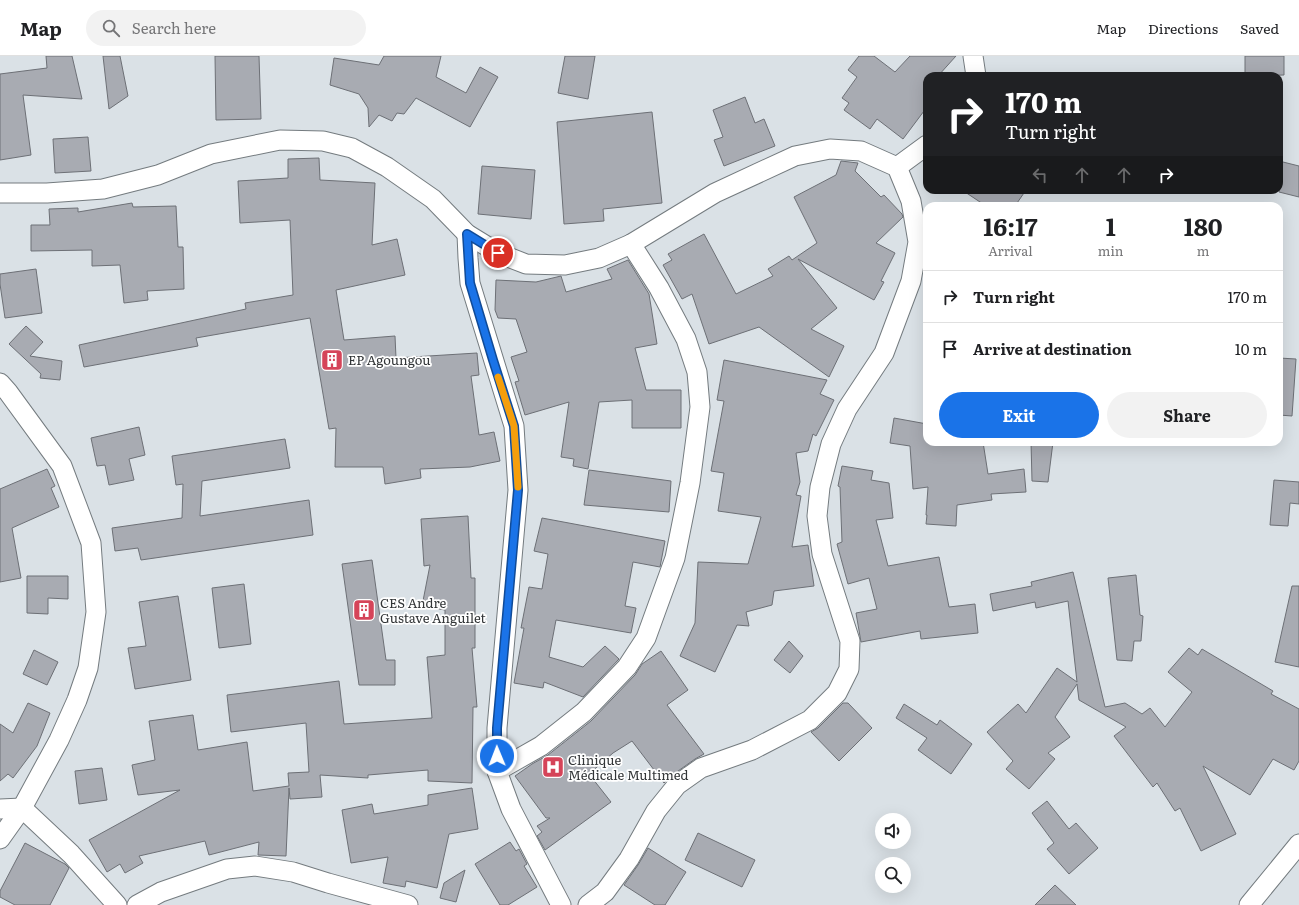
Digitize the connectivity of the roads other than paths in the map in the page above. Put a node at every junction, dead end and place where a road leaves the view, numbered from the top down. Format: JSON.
{"nodes":[{"id":1,"x":973,"y":56,"type":"edge"},
{"id":2,"x":975,"y":72,"type":"edge"},
{"id":3,"x":923,"y":148,"type":"edge"},
{"id":4,"x":898,"y":167,"type":"junction"},
{"id":5,"x":0,"y":193,"type":"edge"},
{"id":6,"x":467,"y":234,"type":"junction"},
{"id":7,"x":631,"y":244,"type":"junction"},
{"id":8,"x":0,"y":383,"type":"edge"},
{"id":9,"x":498,"y":770,"type":"junction"},
{"id":10,"x":22,"y":808,"type":"junction"},
{"id":11,"x":0,"y":809,"type":"edge"},
{"id":12,"x":0,"y":839,"type":"edge"},
{"id":13,"x":1299,"y":844,"type":"edge"},
{"id":14,"x":117,"y":905,"type":"edge"},
{"id":15,"x":137,"y":905,"type":"edge"},
{"id":16,"x":408,"y":905,"type":"edge"},
{"id":17,"x":562,"y":905,"type":"edge"},
{"id":18,"x":588,"y":905,"type":"edge"},
{"id":19,"x":1249,"y":905,"type":"edge"}],
"edges":[{"from":1,"to":2,"type":"street"},
{"from":3,"to":4,"type":"street"},
{"from":4,"to":7,"type":"street"},
{"from":4,"to":18,"type":"street"},
{"from":5,"to":6,"type":"street"},
{"from":6,"to":7,"type":"street"},
{"from":6,"to":9,"type":"street"},
{"from":7,"to":9,"type":"street"},
{"from":8,"to":10,"type":"street"},
{"from":9,"to":17,"type":"street"},
{"from":10,"to":11,"type":"street"},
{"from":10,"to":12,"type":"street"},
{"from":10,"to":14,"type":"street"},
{"from":13,"to":19,"type":"street"},
{"from":15,"to":16,"type":"street"}]}
